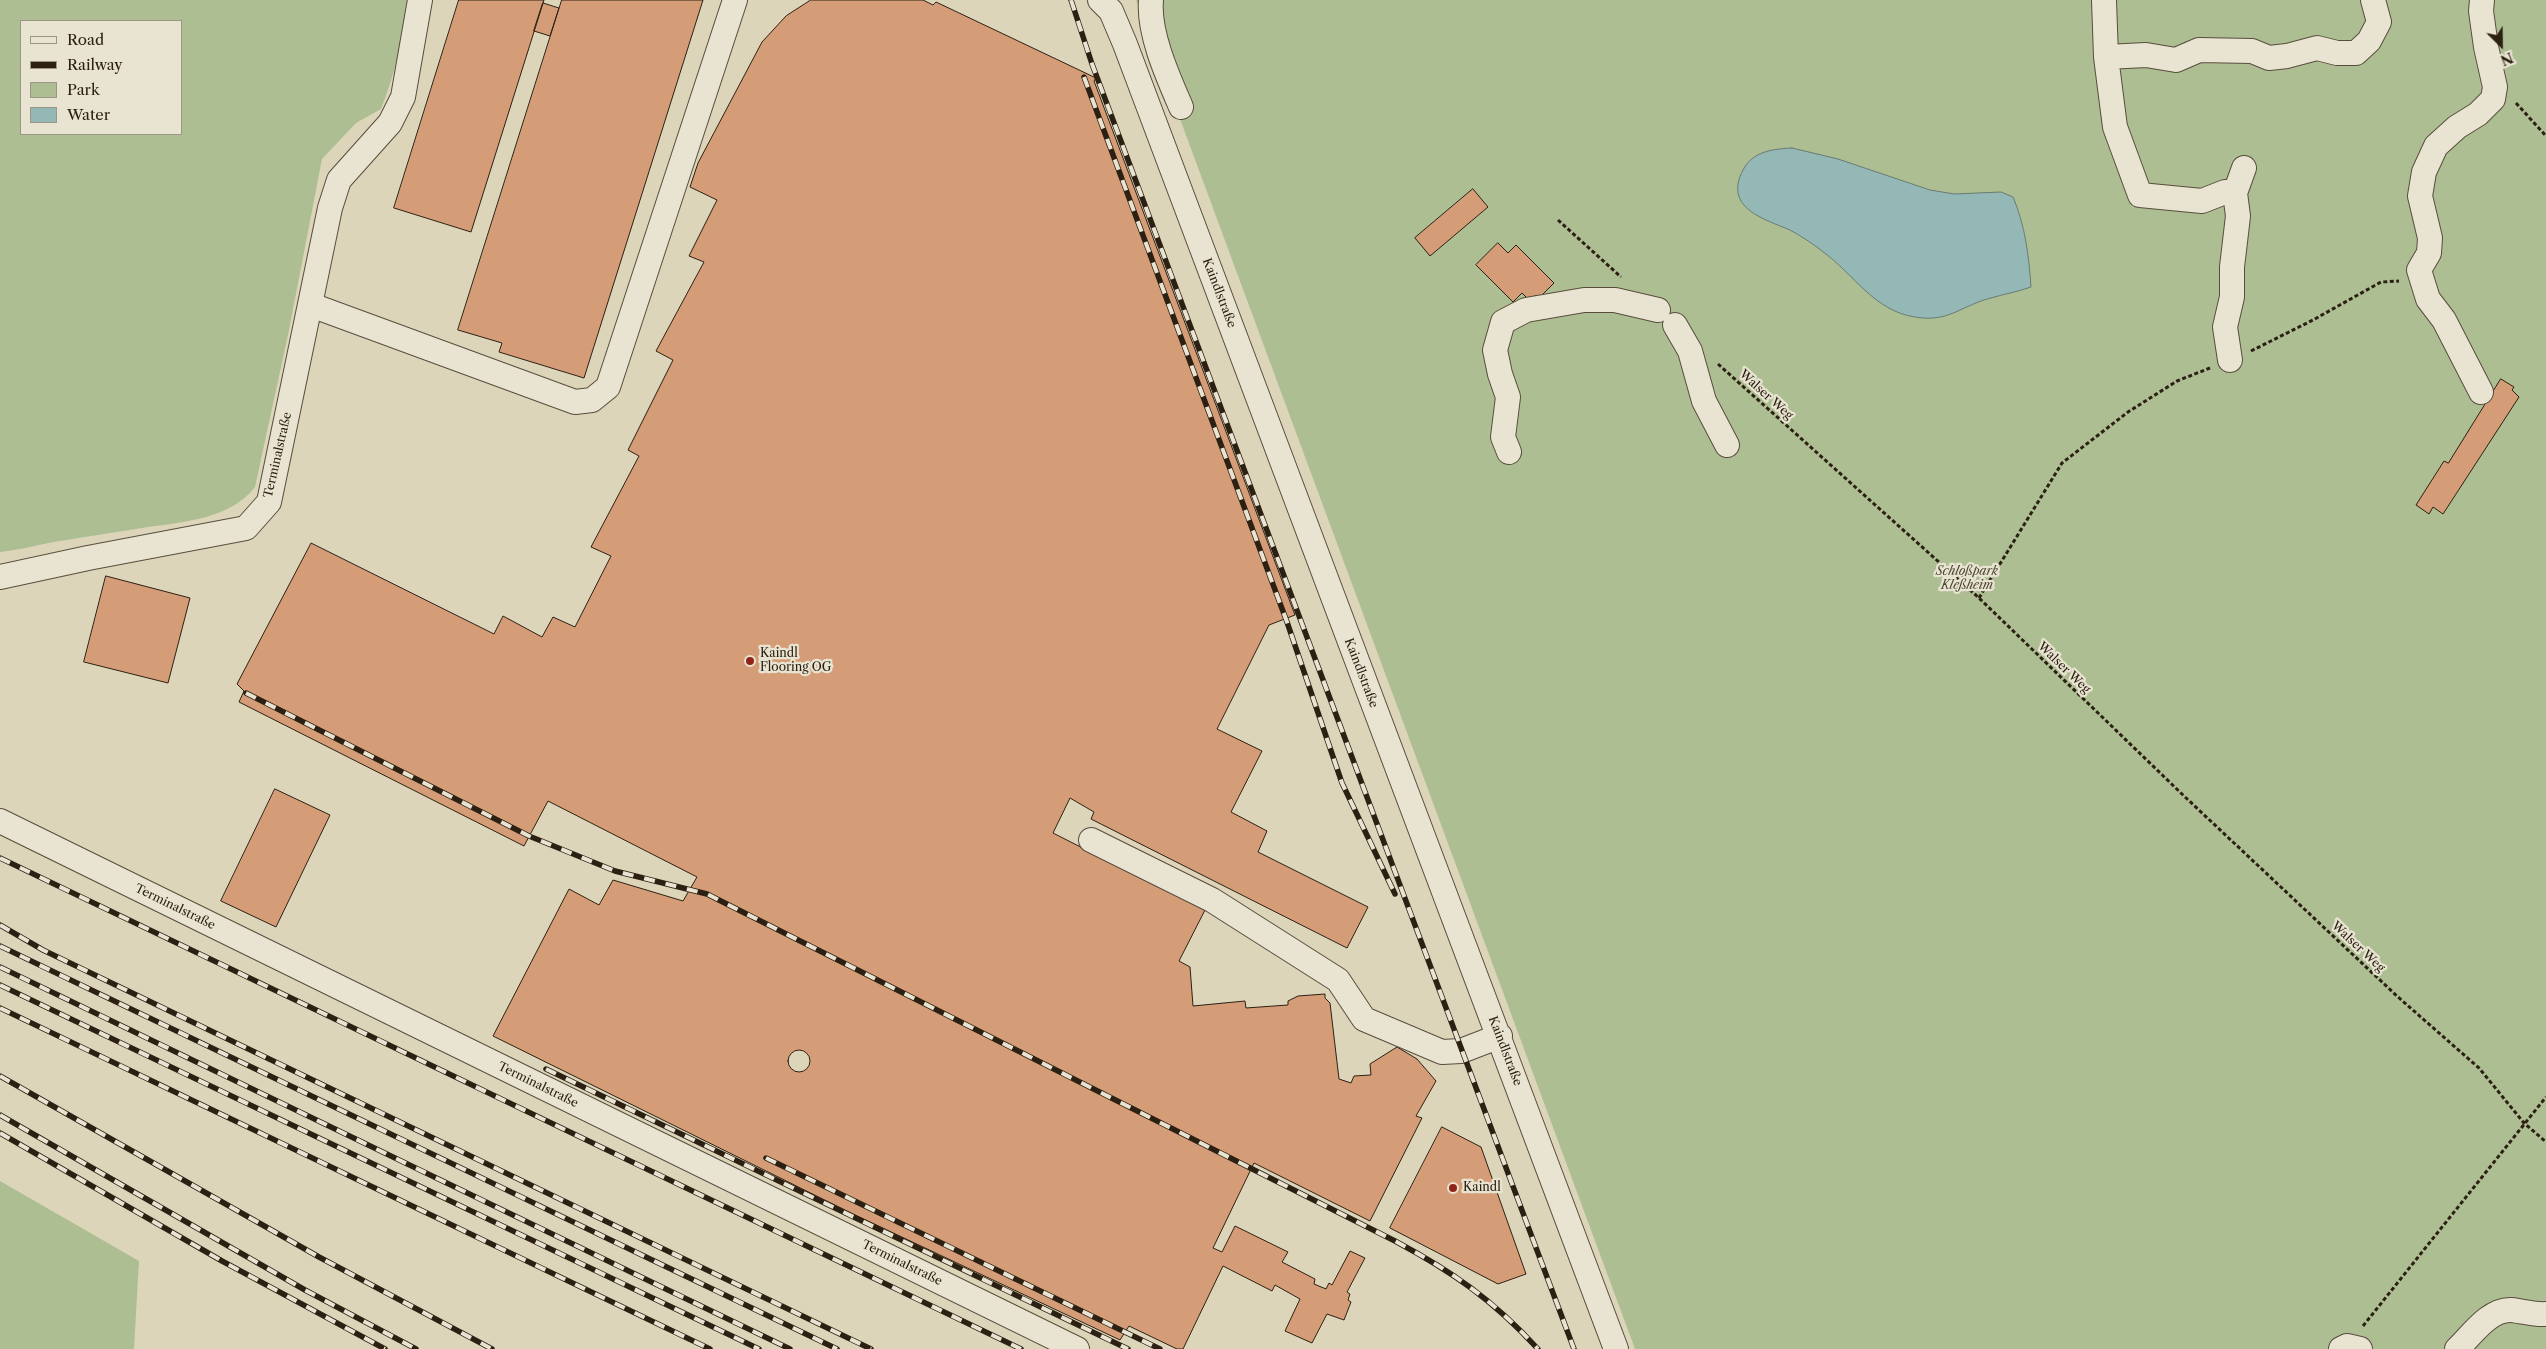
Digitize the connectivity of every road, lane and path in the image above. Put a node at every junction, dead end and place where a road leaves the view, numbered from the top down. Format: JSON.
{"nodes":[{"id":1,"x":420,"y":0,"type":"edge"},
{"id":2,"x":736,"y":0,"type":"edge"},
{"id":3,"x":1100,"y":0,"type":"edge"},
{"id":4,"x":1151,"y":0,"type":"edge"},
{"id":5,"x":2104,"y":0,"type":"edge"},
{"id":6,"x":2373,"y":0,"type":"edge"},
{"id":7,"x":2482,"y":0,"type":"edge"},
{"id":8,"x":2106,"y":57,"type":"junction"},
{"id":9,"x":2515,"y":102,"type":"dead end"},
{"id":10,"x":1181,"y":107,"type":"dead end"},
{"id":11,"x":2546,"y":136,"type":"edge"},
{"id":12,"x":2244,"y":168,"type":"dead end"},
{"id":13,"x":2235,"y":193,"type":"junction"},
{"id":14,"x":1558,"y":220,"type":"dead end"},
{"id":15,"x":1622,"y":278,"type":"dead end"},
{"id":16,"x":2425,"y":292,"type":"junction"},
{"id":17,"x":311,"y":305,"type":"junction"},
{"id":18,"x":1712,"y":358,"type":"dead end"},
{"id":19,"x":2230,"y":360,"type":"junction"},
{"id":20,"x":2481,"y":392,"type":"dead end"},
{"id":21,"x":1727,"y":445,"type":"dead end"},
{"id":22,"x":1509,"y":452,"type":"dead end"},
{"id":23,"x":0,"y":577,"type":"edge"},
{"id":24,"x":1979,"y":598,"type":"junction"},
{"id":25,"x":0,"y":821,"type":"edge"},
{"id":26,"x":1091,"y":840,"type":"dead end"},
{"id":27,"x":1500,"y":1036,"type":"junction"},
{"id":28,"x":2546,"y":1097,"type":"edge"},
{"id":29,"x":2524,"y":1123,"type":"junction"},
{"id":30,"x":2546,"y":1142,"type":"edge"},
{"id":31,"x":2546,"y":1314,"type":"edge"},
{"id":32,"x":2349,"y":1348,"type":"edge"},
{"id":33,"x":1077,"y":1349,"type":"edge"},
{"id":34,"x":1616,"y":1349,"type":"edge"},
{"id":35,"x":2457,"y":1349,"type":"edge"}],
"edges":[{"from":1,"to":17,"type":"street","name":"Terminalstraße"},
{"from":2,"to":17,"type":"street"},
{"from":3,"to":27,"type":"street","name":"Kaindlstraße"},
{"from":4,"to":10,"type":"street"},
{"from":5,"to":8,"type":"street"},
{"from":6,"to":8,"type":"street"},
{"from":7,"to":16,"type":"street"},
{"from":8,"to":13,"type":"street"},
{"from":9,"to":11,"type":"path"},
{"from":12,"to":13,"type":"street"},
{"from":13,"to":19,"type":"street"},
{"from":14,"to":15,"type":"path"},
{"from":16,"to":19,"type":"path"},
{"from":16,"to":20,"type":"street"},
{"from":17,"to":23,"type":"street","name":"Terminalstraße"},
{"from":18,"to":24,"type":"path","name":"Walser Weg"},
{"from":19,"to":24,"type":"path"},
{"from":21,"to":22,"type":"street"},
{"from":24,"to":29,"type":"path","name":"Walser Weg"},
{"from":25,"to":33,"type":"street","name":"Terminalstraße"},
{"from":26,"to":27,"type":"street"},
{"from":27,"to":34,"type":"street","name":"Kaindlstraße"},
{"from":28,"to":29,"type":"path"},
{"from":29,"to":30,"type":"path","name":"Walser Weg"},
{"from":29,"to":32,"type":"path"},
{"from":31,"to":35,"type":"street"}]}
